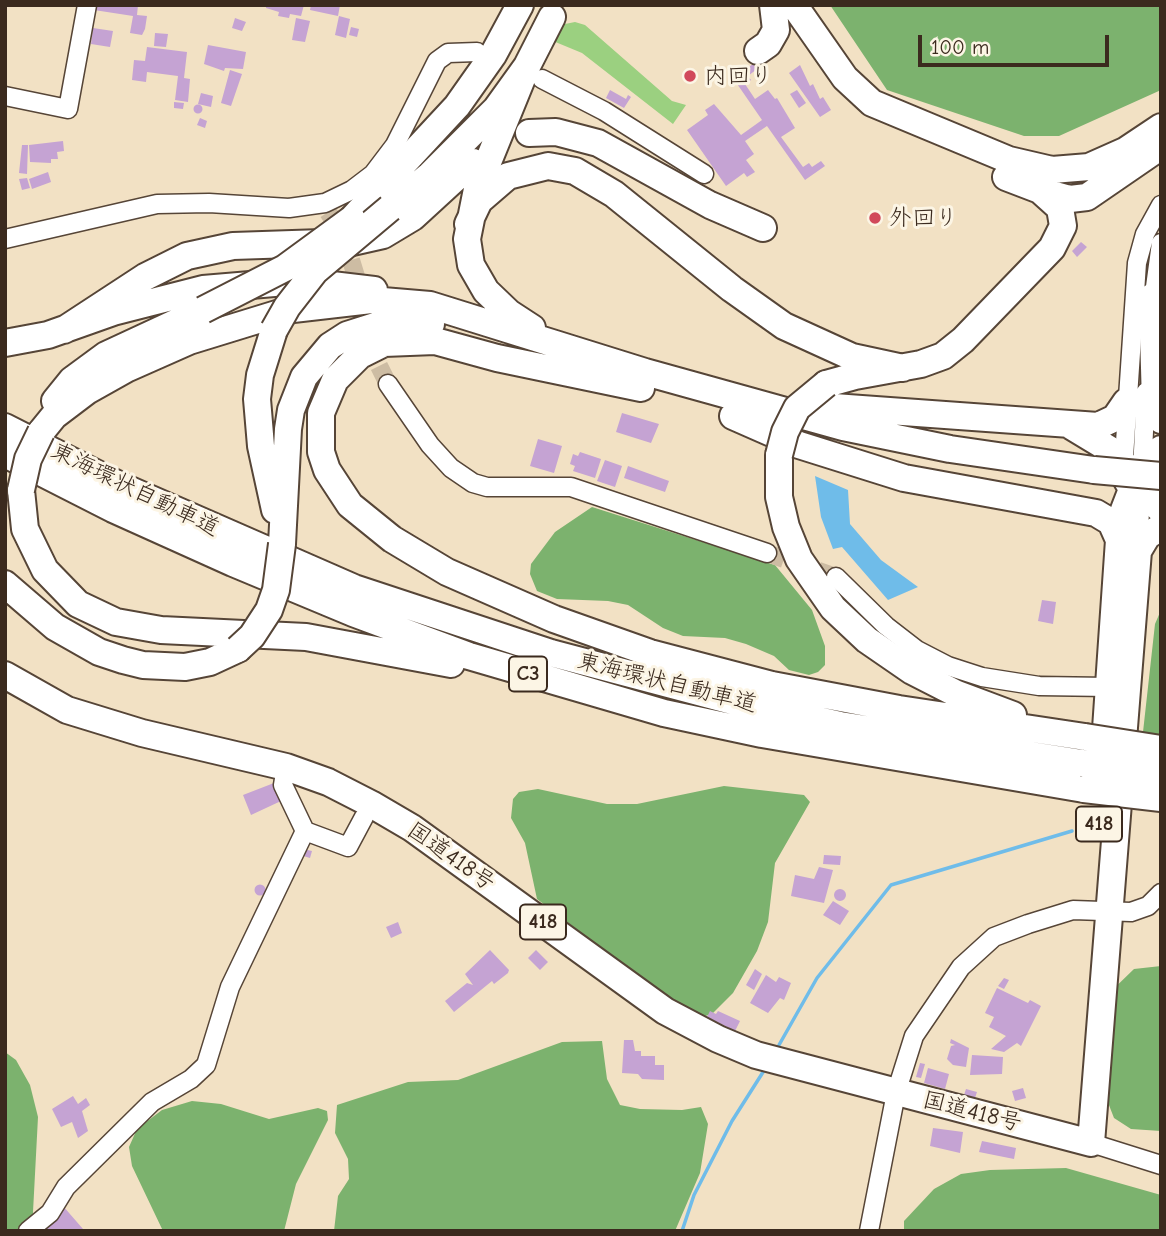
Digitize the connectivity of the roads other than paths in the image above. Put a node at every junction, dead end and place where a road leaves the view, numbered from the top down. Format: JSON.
{"nodes":[{"id":1,"x":87,"y":5,"type":"edge"},
{"id":2,"x":520,"y":5,"type":"edge"},
{"id":3,"x":773,"y":5,"type":"edge"},
{"id":4,"x":794,"y":5,"type":"edge"},
{"id":5,"x":552,"y":17,"type":"dead end"},
{"id":6,"x":758,"y":51,"type":"dead end"},
{"id":7,"x":477,"y":52,"type":"dead end"},
{"id":8,"x":534,"y":72,"type":"junction"},
{"id":9,"x":5,"y":96,"type":"edge"},
{"id":10,"x":1161,"y":127,"type":"edge"},
{"id":11,"x":529,"y":134,"type":"dead end"},
{"id":12,"x":1161,"y":146,"type":"edge"},
{"id":13,"x":473,"y":162,"type":"dead end"},
{"id":14,"x":704,"y":174,"type":"dead end"},
{"id":15,"x":1121,"y":176,"type":"junction"},
{"id":16,"x":1006,"y":177,"type":"dead end"},
{"id":17,"x":1040,"y":190,"type":"junction"},
{"id":18,"x":1161,"y":205,"type":"edge"},
{"id":19,"x":335,"y":211,"type":"junction"},
{"id":20,"x":468,"y":224,"type":"junction"},
{"id":21,"x":763,"y":228,"type":"dead end"},
{"id":22,"x":5,"y":239,"type":"edge"},
{"id":23,"x":1161,"y":243,"type":"edge"},
{"id":24,"x":1052,"y":248,"type":"junction"},
{"id":25,"x":1152,"y":297,"type":"junction"},
{"id":26,"x":430,"y":305,"type":"junction"},
{"id":27,"x":64,"y":330,"type":"junction"},
{"id":28,"x":5,"y":343,"type":"edge"},
{"id":29,"x":580,"y":352,"type":"junction"},
{"id":30,"x":903,"y":368,"type":"junction"},
{"id":31,"x":388,"y":384,"type":"tunnel mouth"},
{"id":32,"x":640,"y":388,"type":"junction"},
{"id":33,"x":1126,"y":402,"type":"junction"},
{"id":34,"x":736,"y":407,"type":"junction"},
{"id":35,"x":1161,"y":421,"type":"edge"},
{"id":36,"x":1070,"y":425,"type":"junction"},
{"id":37,"x":5,"y":427,"type":"edge"},
{"id":38,"x":41,"y":432,"type":"junction"},
{"id":39,"x":5,"y":454,"type":"edge"},
{"id":40,"x":1141,"y":482,"type":"edge"},
{"id":41,"x":1075,"y":509,"type":"junction"},
{"id":42,"x":282,"y":544,"type":"junction"},
{"id":43,"x":1128,"y":546,"type":"junction"},
{"id":44,"x":767,"y":553,"type":"tunnel mouth"},
{"id":45,"x":835,"y":577,"type":"tunnel mouth"},
{"id":46,"x":5,"y":584,"type":"edge"},
{"id":47,"x":5,"y":675,"type":"edge"},
{"id":48,"x":1109,"y":687,"type":"junction"},
{"id":49,"x":664,"y":713,"type":"junction"},
{"id":50,"x":1085,"y":737,"type":"junction"},
{"id":51,"x":1161,"y":748,"type":"edge"},
{"id":52,"x":286,"y":767,"type":"junction"},
{"id":53,"x":1161,"y":772,"type":"edge"},
{"id":54,"x":1083,"y":776,"type":"junction"},
{"id":55,"x":1161,"y":798,"type":"edge"},
{"id":56,"x":364,"y":817,"type":"dead end"},
{"id":57,"x":305,"y":831,"type":"junction"},
{"id":58,"x":1161,"y":893,"type":"edge"},
{"id":59,"x":1101,"y":912,"type":"junction"},
{"id":60,"x":896,"y":1093,"type":"junction"},
{"id":61,"x":1084,"y":1141,"type":"junction"},
{"id":62,"x":1161,"y":1165,"type":"edge"},
{"id":63,"x":28,"y":1231,"type":"edge"},
{"id":64,"x":869,"y":1231,"type":"edge"}],
"edges":[{"from":1,"to":9,"type":"street"},
{"from":2,"to":19,"type":"highway"},
{"from":3,"to":6,"type":"highway"},
{"from":4,"to":10,"type":"highway"},
{"from":5,"to":8,"type":"highway"},
{"from":7,"to":19,"type":"street"},
{"from":8,"to":14,"type":"street"},
{"from":8,"to":20,"type":"highway"},
{"from":8,"to":42,"type":"highway","bridge":true},
{"from":11,"to":21,"type":"highway"},
{"from":12,"to":15,"type":"highway"},
{"from":13,"to":27,"type":"highway"},
{"from":15,"to":17,"type":"highway"},
{"from":15,"to":24,"type":"highway"},
{"from":16,"to":17,"type":"highway"},
{"from":17,"to":24,"type":"highway"},
{"from":18,"to":33,"type":"street"},
{"from":19,"to":22,"type":"street"},
{"from":19,"to":38,"type":"highway","bridge":true},
{"from":20,"to":29,"type":"highway"},
{"from":20,"to":30,"type":"highway"},
{"from":23,"to":25,"type":"street"},
{"from":24,"to":30,"type":"highway"},
{"from":25,"to":35,"type":"highway"},
{"from":25,"to":40,"type":"street"},
{"from":26,"to":27,"type":"highway"},
{"from":26,"to":29,"type":"highway"},
{"from":26,"to":38,"type":"highway"},
{"from":27,"to":28,"type":"highway"},
{"from":29,"to":34,"type":"highway"},
{"from":30,"to":50,"type":"highway","bridge":true},
{"from":31,"to":44,"type":"street"},
{"from":32,"to":34,"type":"highway"},
{"from":32,"to":42,"type":"highway"},
{"from":32,"to":50,"type":"highway"},
{"from":33,"to":36,"type":"highway"},
{"from":33,"to":40,"type":"street"},
{"from":34,"to":36,"type":"highway"},
{"from":34,"to":40,"type":"highway","bridge":true},
{"from":34,"to":41,"type":"highway"},
{"from":36,"to":40,"type":"highway"},
{"from":37,"to":54,"type":"highway","name":"東海環状自動車道","number":"C3"},
{"from":38,"to":49,"type":"highway","bridge":true},
{"from":39,"to":49,"type":"highway","name":"東海環状自動車道","number":"C3"},
{"from":40,"to":41,"type":"highway"},
{"from":40,"to":43,"type":"highway","number":"418"},
{"from":40,"to":43,"type":"highway"},
{"from":41,"to":43,"type":"highway"},
{"from":42,"to":46,"type":"highway","bridge":true},
{"from":43,"to":48,"type":"highway","number":"418"},
{"from":43,"to":59,"type":"highway","number":"418"},
{"from":45,"to":48,"type":"street"},
{"from":47,"to":52,"type":"highway","name":"国道418号","number":"418"},
{"from":48,"to":59,"type":"highway","number":"418"},
{"from":49,"to":54,"type":"highway","name":"東海環状自動車道","number":"C3"},
{"from":50,"to":51,"type":"highway","bridge":true},
{"from":52,"to":57,"type":"street"},
{"from":52,"to":60,"type":"highway","name":"国道418号","number":"418"},
{"from":53,"to":54,"type":"highway","name":"東海環状自動車道","number":"C3","bridge":true},
{"from":54,"to":55,"type":"highway","name":"東海環状自動車道","number":"C3","bridge":true},
{"from":56,"to":57,"type":"street"},
{"from":57,"to":63,"type":"street"},
{"from":58,"to":59,"type":"street"},
{"from":59,"to":60,"type":"street"},
{"from":59,"to":61,"type":"highway","number":"418"},
{"from":60,"to":61,"type":"highway","name":"国道418号","number":"418"},
{"from":60,"to":64,"type":"street"},
{"from":61,"to":62,"type":"street"}]}
